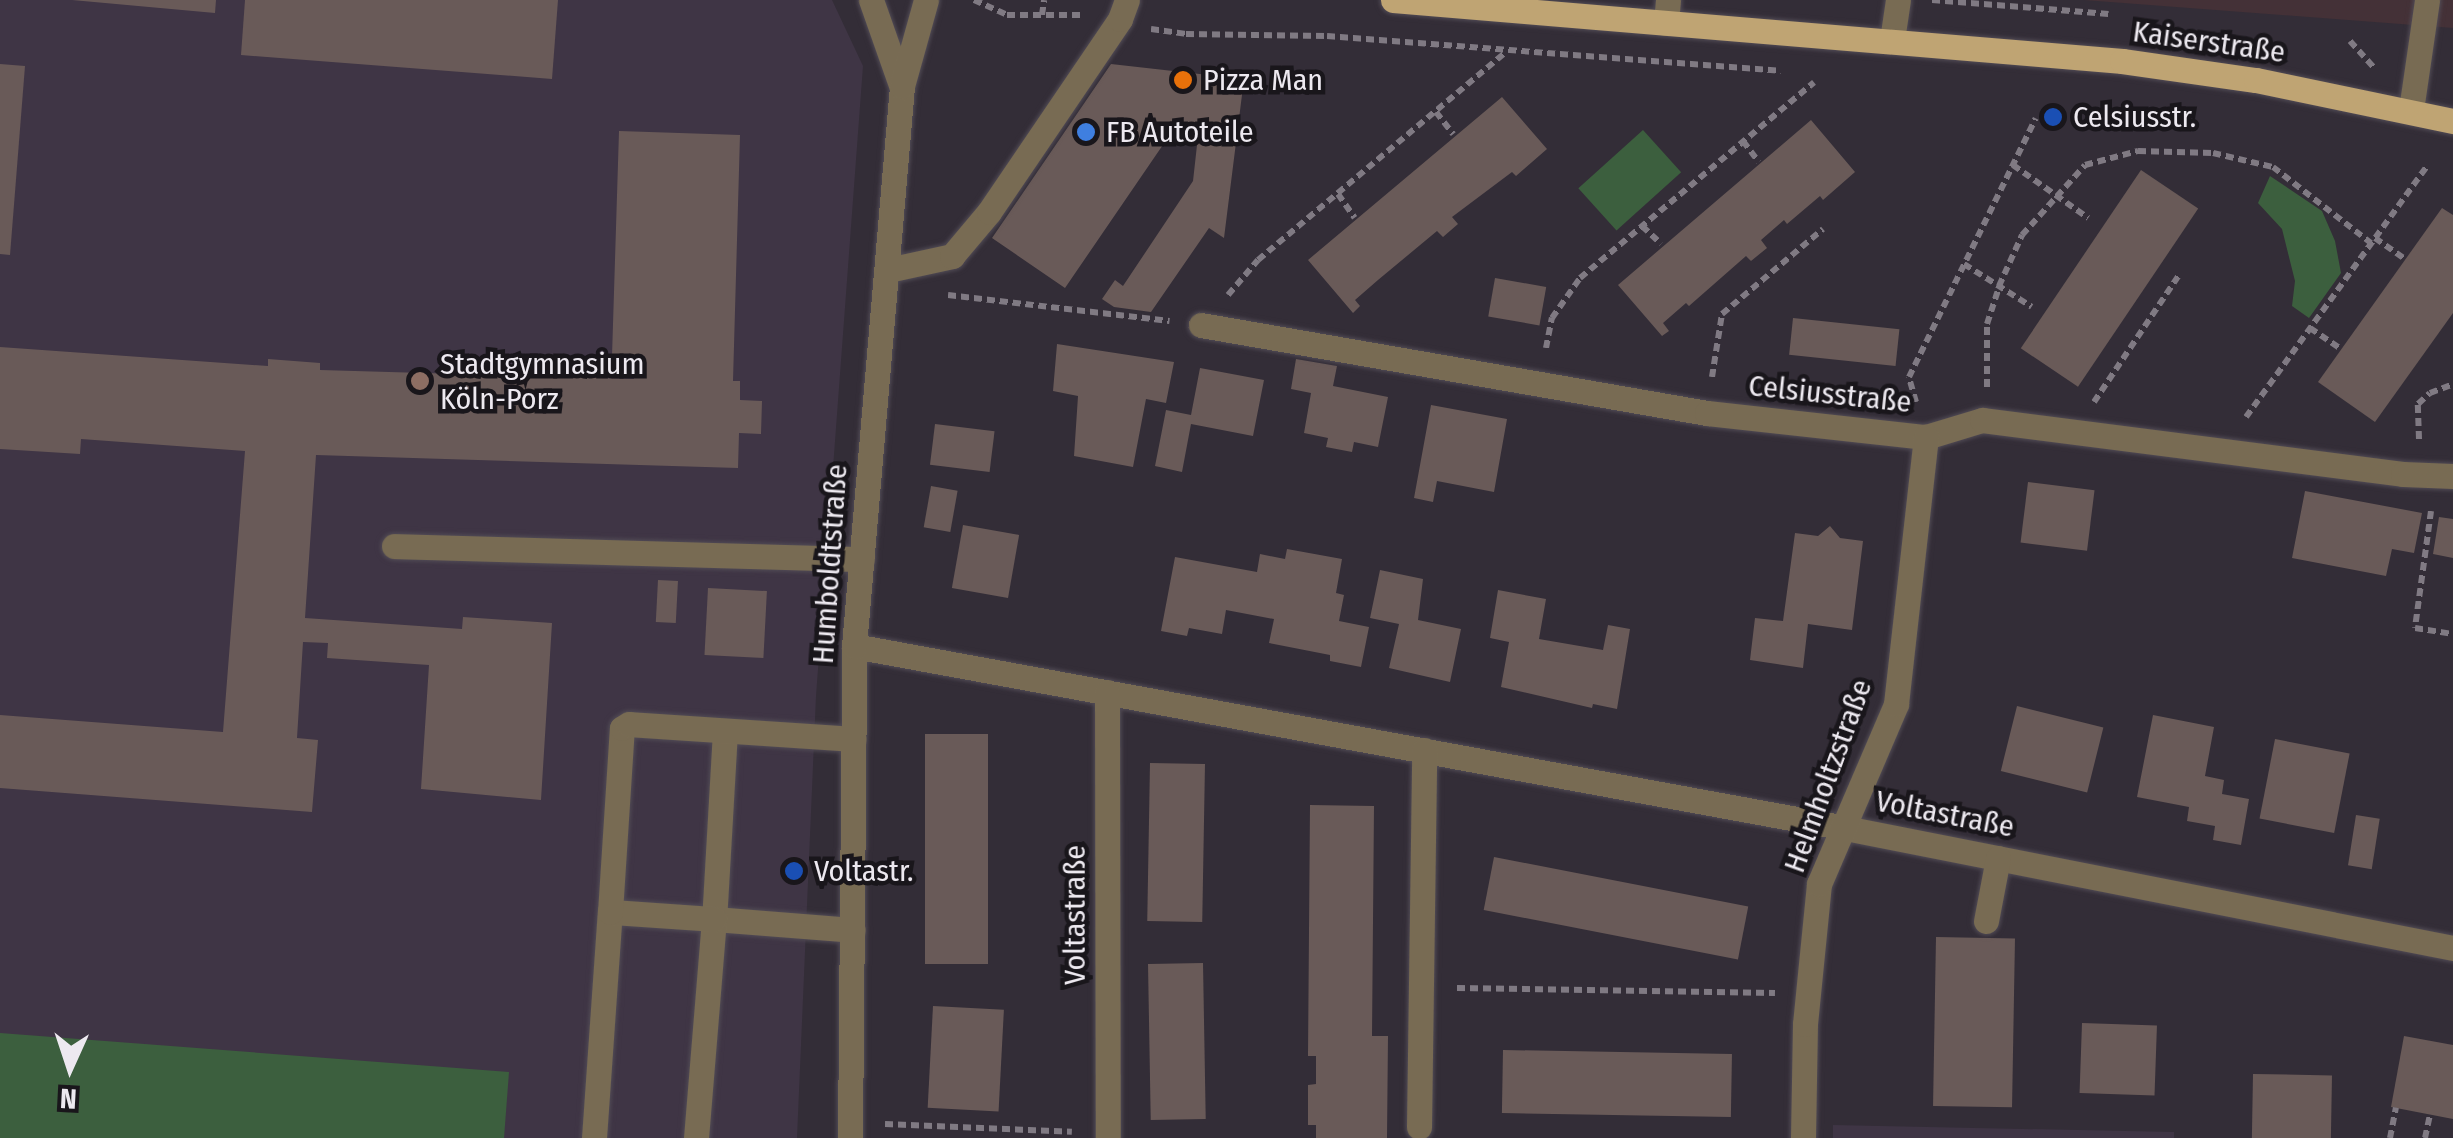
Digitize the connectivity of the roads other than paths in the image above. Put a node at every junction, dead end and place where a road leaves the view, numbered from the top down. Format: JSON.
{"nodes":[{"id":1,"x":871,"y":0,"type":"edge"},
{"id":2,"x":926,"y":0,"type":"edge"},
{"id":3,"x":1393,"y":0,"type":"edge"},
{"id":4,"x":1898,"y":0,"type":"edge"},
{"id":5,"x":2426,"y":0,"type":"edge"},
{"id":6,"x":1122,"y":12,"type":"edge"},
{"id":7,"x":1667,"y":12,"type":"edge"},
{"id":8,"x":1892,"y":40,"type":"junction"},
{"id":9,"x":902,"y":86,"type":"junction"},
{"id":10,"x":2411,"y":110,"type":"junction"},
{"id":11,"x":2453,"y":121,"type":"edge"},
{"id":12,"x":888,"y":270,"type":"junction"},
{"id":13,"x":1201,"y":324,"type":"road end"},
{"id":14,"x":1926,"y":437,"type":"junction"},
{"id":15,"x":2438,"y":475,"type":"edge"},
{"id":16,"x":394,"y":546,"type":"dead end"},
{"id":17,"x":862,"y":559,"type":"junction"},
{"id":18,"x":854,"y":646,"type":"junction"},
{"id":19,"x":1106,"y":692,"type":"junction"},
{"id":20,"x":725,"y":731,"type":"junction"},
{"id":21,"x":854,"y":738,"type":"junction"},
{"id":22,"x":1424,"y":750,"type":"junction"},
{"id":23,"x":1840,"y":827,"type":"junction"},
{"id":24,"x":1998,"y":858,"type":"junction"},
{"id":25,"x":610,"y":912,"type":"junction"},
{"id":26,"x":714,"y":919,"type":"junction"},
{"id":27,"x":1986,"y":921,"type":"dead end"},
{"id":28,"x":853,"y":930,"type":"junction"},
{"id":29,"x":2453,"y":948,"type":"edge"},
{"id":30,"x":1420,"y":1127,"type":"dead end"},
{"id":31,"x":850,"y":1130,"type":"edge"},
{"id":32,"x":1108,"y":1136,"type":"edge"},
{"id":33,"x":594,"y":1138,"type":"edge"},
{"id":34,"x":696,"y":1138,"type":"edge"},
{"id":35,"x":1803,"y":1138,"type":"edge"}],
"edges":[{"from":1,"to":9,"type":"street"},
{"from":2,"to":9,"type":"street","name":"Humboldtstraße"},
{"from":3,"to":7,"type":"main road","name":"Kaiserstraße"},
{"from":4,"to":8,"type":"street"},
{"from":5,"to":10,"type":"street"},
{"from":6,"to":12,"type":"street"},
{"from":7,"to":8,"type":"main road","name":"Kaiserstraße"},
{"from":8,"to":10,"type":"main road","name":"Kaiserstraße"},
{"from":9,"to":12,"type":"street","name":"Humboldtstraße"},
{"from":10,"to":11,"type":"main road","name":"Kaiserstraße"},
{"from":12,"to":17,"type":"street","name":"Humboldtstraße"},
{"from":13,"to":14,"type":"street","name":"Celsiusstraße"},
{"from":14,"to":15,"type":"street","name":"Celsiusstraße"},
{"from":14,"to":23,"type":"street","name":"Helmholtzstraße"},
{"from":16,"to":17,"type":"street"},
{"from":17,"to":18,"type":"street","name":"Humboldtstraße"},
{"from":18,"to":19,"type":"street","name":"Voltastraße"},
{"from":18,"to":21,"type":"street","name":"Humboldtstraße"},
{"from":19,"to":22,"type":"street","name":"Voltastraße"},
{"from":19,"to":32,"type":"street","name":"Voltastraße"},
{"from":20,"to":21,"type":"street"},
{"from":20,"to":25,"type":"street"},
{"from":20,"to":26,"type":"street"},
{"from":21,"to":28,"type":"street","name":"Humboldtstraße"},
{"from":22,"to":23,"type":"street","name":"Voltastraße"},
{"from":22,"to":30,"type":"street"},
{"from":23,"to":24,"type":"street","name":"Voltastraße"},
{"from":23,"to":35,"type":"street","name":"Helmholtzstraße"},
{"from":24,"to":27,"type":"street"},
{"from":24,"to":29,"type":"street","name":"Voltastraße"},
{"from":25,"to":26,"type":"street"},
{"from":25,"to":33,"type":"street"},
{"from":26,"to":28,"type":"street"},
{"from":26,"to":34,"type":"street"},
{"from":28,"to":31,"type":"street","name":"Humboldtstraße"}]}
